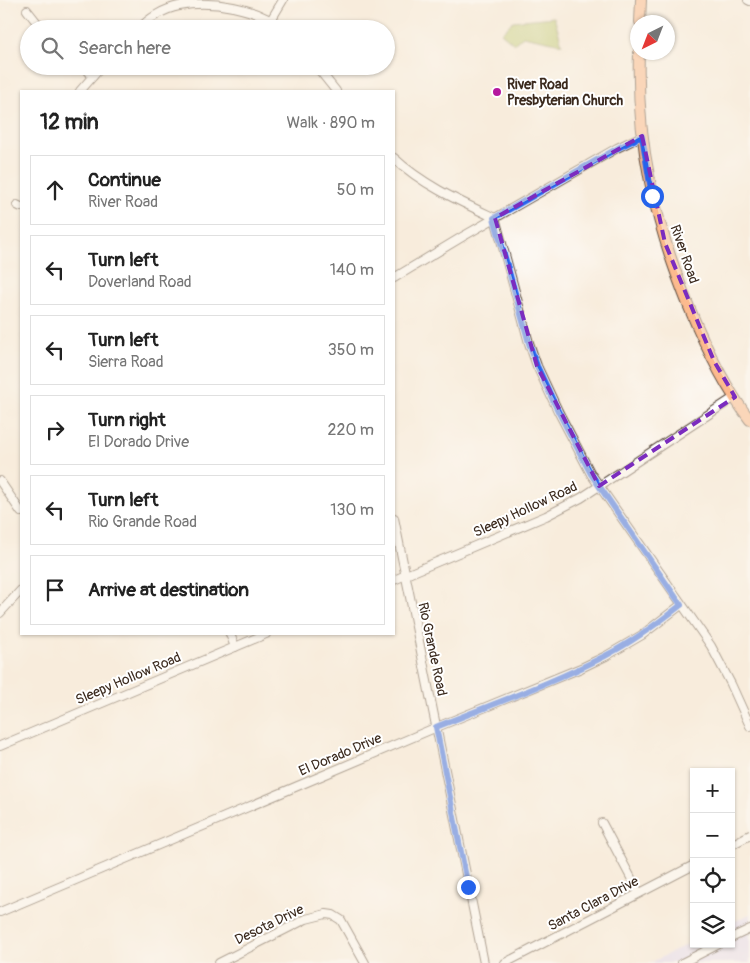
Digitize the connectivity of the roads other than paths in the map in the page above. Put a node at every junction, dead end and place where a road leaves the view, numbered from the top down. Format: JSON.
{"nodes":[{"id":1,"x":283,"y":0,"type":"edge"},
{"id":2,"x":640,"y":0,"type":"edge"},
{"id":3,"x":27,"y":10,"type":"dead end"},
{"id":4,"x":640,"y":15,"type":"edge"},
{"id":5,"x":35,"y":20,"type":"edge"},
{"id":6,"x":150,"y":20,"type":"edge"},
{"id":7,"x":271,"y":20,"type":"joint"},
{"id":8,"x":639,"y":60,"type":"edge"},
{"id":9,"x":323,"y":75,"type":"edge"},
{"id":10,"x":93,"y":76,"type":"edge"},
{"id":11,"x":81,"y":90,"type":"edge"},
{"id":12,"x":335,"y":90,"type":"edge"},
{"id":13,"x":642,"y":136,"type":"junction"},
{"id":14,"x":395,"y":159,"type":"edge"},
{"id":15,"x":494,"y":218,"type":"junction"},
{"id":16,"x":395,"y":277,"type":"edge"},
{"id":17,"x":735,"y":397,"type":"junction"},
{"id":18,"x":746,"y":407,"type":"edge"},
{"id":19,"x":750,"y":420,"type":"edge"},
{"id":20,"x":0,"y":481,"type":"edge"},
{"id":21,"x":599,"y":486,"type":"junction"},
{"id":22,"x":20,"y":511,"type":"edge"},
{"id":23,"x":395,"y":523,"type":"edge"},
{"id":24,"x":405,"y":576,"type":"junction"},
{"id":25,"x":395,"y":580,"type":"edge"},
{"id":26,"x":20,"y":591,"type":"edge"},
{"id":27,"x":681,"y":605,"type":"junction"},
{"id":28,"x":0,"y":613,"type":"edge"},
{"id":29,"x":230,"y":635,"type":"edge"},
{"id":30,"x":264,"y":635,"type":"edge"},
{"id":31,"x":235,"y":647,"type":"junction"},
{"id":32,"x":750,"y":726,"type":"edge"},
{"id":33,"x":436,"y":727,"type":"junction"},
{"id":34,"x":0,"y":746,"type":"edge"},
{"id":35,"x":602,"y":822,"type":"dead end"},
{"id":36,"x":750,"y":835,"type":"edge"},
{"id":37,"x":735,"y":843,"type":"edge"},
{"id":38,"x":690,"y":867,"type":"edge"},
{"id":39,"x":639,"y":893,"type":"junction"},
{"id":40,"x":0,"y":912,"type":"edge"},
{"id":41,"x":750,"y":929,"type":"edge"},
{"id":42,"x":735,"y":936,"type":"edge"},
{"id":43,"x":711,"y":948,"type":"edge"},
{"id":44,"x":219,"y":963,"type":"edge"},
{"id":45,"x":365,"y":963,"type":"edge"},
{"id":46,"x":484,"y":963,"type":"edge"},
{"id":47,"x":505,"y":963,"type":"edge"},
{"id":48,"x":682,"y":963,"type":"edge"}],
"edges":[{"from":1,"to":7,"type":"street"},
{"from":2,"to":4,"type":"main road"},
{"from":3,"to":5,"type":"street"},
{"from":6,"to":7,"type":"street"},
{"from":8,"to":13,"type":"main road","name":"River Road"},
{"from":9,"to":12,"type":"street"},
{"from":10,"to":11,"type":"street"},
{"from":13,"to":15,"type":"street"},
{"from":13,"to":17,"type":"main road","name":"River Road"},
{"from":14,"to":15,"type":"street"},
{"from":15,"to":16,"type":"street"},
{"from":15,"to":21,"type":"street"},
{"from":17,"to":18,"type":"main road","name":"River Road"},
{"from":17,"to":21,"type":"street","name":"Sleepy Hollow Road"},
{"from":18,"to":19,"type":"main road","name":"River Road"},
{"from":20,"to":22,"type":"street"},
{"from":21,"to":24,"type":"street","name":"Sleepy Hollow Road"},
{"from":21,"to":27,"type":"street"},
{"from":23,"to":24,"type":"street","name":"Rio Grande Road"},
{"from":24,"to":25,"type":"street","name":"Sleepy Hollow Road"},
{"from":24,"to":33,"type":"street","name":"Rio Grande Road"},
{"from":26,"to":28,"type":"street"},
{"from":27,"to":32,"type":"street"},
{"from":27,"to":33,"type":"street","name":"El Dorado Drive"},
{"from":29,"to":31,"type":"street"},
{"from":30,"to":31,"type":"street","name":"Sleepy Hollow Road"},
{"from":31,"to":34,"type":"street","name":"Sleepy Hollow Road"},
{"from":33,"to":40,"type":"street","name":"El Dorado Drive"},
{"from":33,"to":46,"type":"street","name":"Rio Grande Road"},
{"from":35,"to":39,"type":"street"},
{"from":36,"to":37,"type":"street"},
{"from":38,"to":39,"type":"street","name":"Santa Clara Drive"},
{"from":39,"to":47,"type":"street","name":"Santa Clara Drive"},
{"from":41,"to":42,"type":"street"},
{"from":43,"to":48,"type":"street"},
{"from":44,"to":45,"type":"street","name":"Desota Drive"}]}
